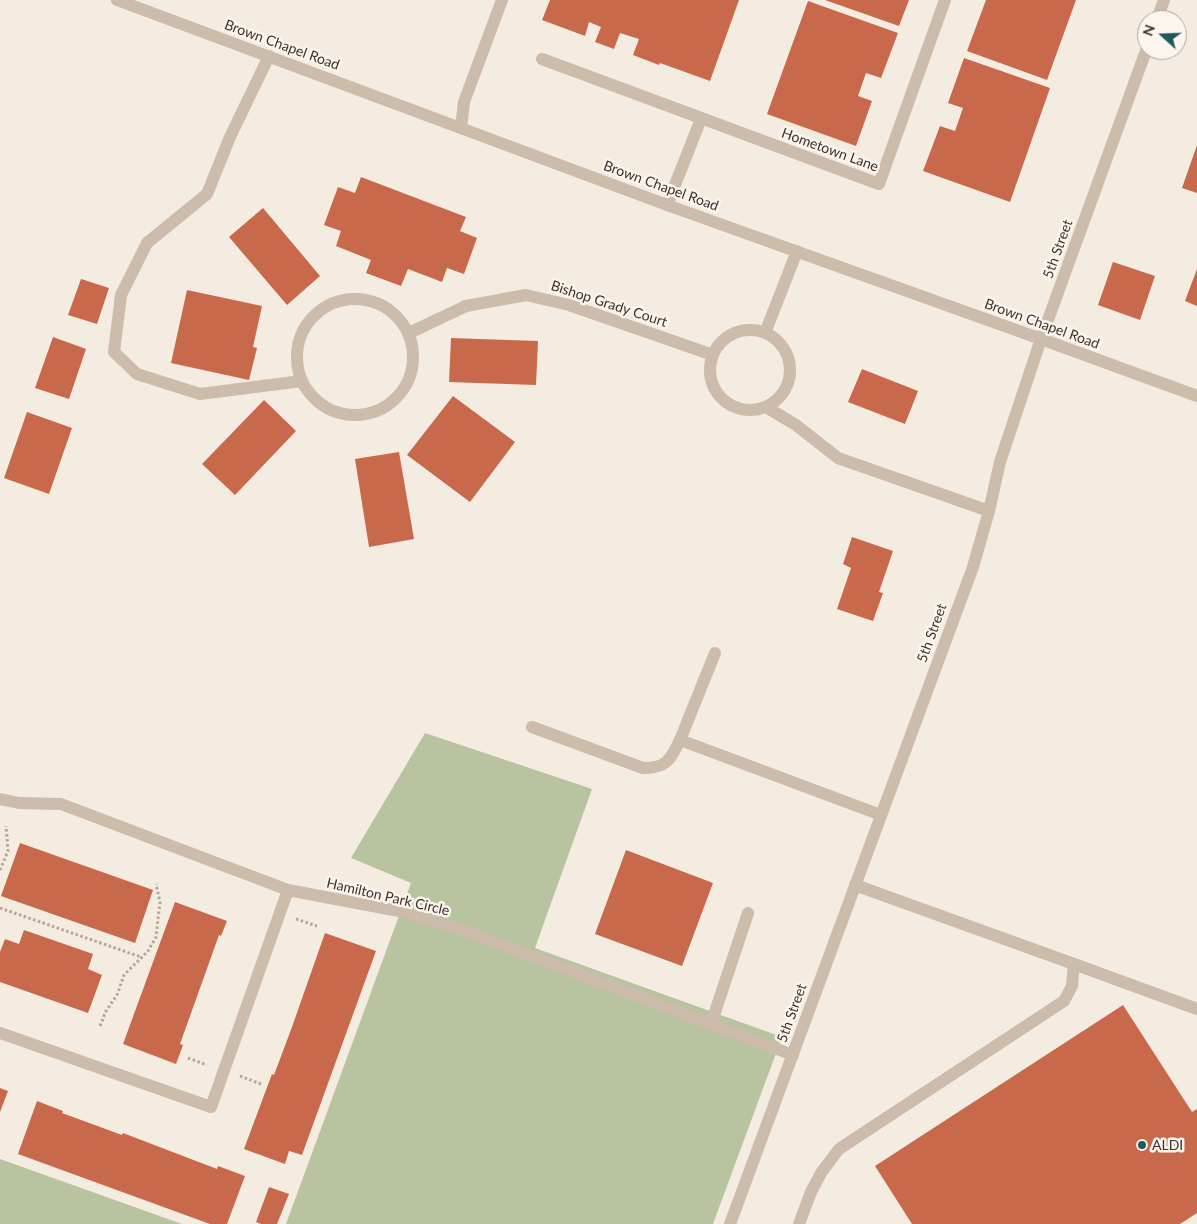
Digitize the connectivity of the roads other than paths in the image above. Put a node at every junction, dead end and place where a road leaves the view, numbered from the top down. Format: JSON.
{"nodes":[{"id":1,"x":117,"y":0,"type":"edge"},
{"id":2,"x":502,"y":0,"type":"edge"},
{"id":3,"x":945,"y":0,"type":"edge"},
{"id":4,"x":269,"y":56,"type":"junction"},
{"id":5,"x":542,"y":59,"type":"dead end"},
{"id":6,"x":1143,"y":60,"type":"edge"},
{"id":7,"x":701,"y":119,"type":"junction"},
{"id":8,"x":461,"y":128,"type":"junction"},
{"id":9,"x":667,"y":205,"type":"junction"},
{"id":10,"x":797,"y":251,"type":"junction"},
{"id":11,"x":409,"y":333,"type":"junction"},
{"id":12,"x":765,"y":333,"type":"junction"},
{"id":13,"x":1042,"y":339,"type":"junction"},
{"id":14,"x":713,"y":355,"type":"junction"},
{"id":15,"x":302,"y":381,"type":"junction"},
{"id":16,"x":1197,"y":396,"type":"edge"},
{"id":17,"x":766,"y":407,"type":"junction"},
{"id":18,"x":989,"y":511,"type":"junction"},
{"id":19,"x":715,"y":654,"type":"dead end"},
{"id":20,"x":532,"y":727,"type":"dead end"},
{"id":21,"x":680,"y":740,"type":"junction"},
{"id":22,"x":0,"y":800,"type":"edge"},
{"id":23,"x":881,"y":815,"type":"junction"},
{"id":24,"x":855,"y":885,"type":"junction"},
{"id":25,"x":288,"y":890,"type":"junction"},
{"id":26,"x":748,"y":914,"type":"dead end"},
{"id":27,"x":1074,"y":964,"type":"junction"},
{"id":28,"x":1197,"y":1009,"type":"edge"},
{"id":29,"x":711,"y":1024,"type":"junction"},
{"id":30,"x":0,"y":1033,"type":"edge"},
{"id":31,"x":793,"y":1055,"type":"junction"},
{"id":32,"x":730,"y":1224,"type":"edge"},
{"id":33,"x":799,"y":1224,"type":"edge"}],
"edges":[{"from":1,"to":4,"type":"street","name":"Brown Chapel Road"},
{"from":2,"to":8,"type":"street"},
{"from":3,"to":7,"type":"street","name":"Hometown Lane"},
{"from":4,"to":8,"type":"street","name":"Brown Chapel Road"},
{"from":4,"to":15,"type":"street"},
{"from":5,"to":7,"type":"street","name":"Hometown Lane"},
{"from":6,"to":13,"type":"street","name":"5th Street"},
{"from":7,"to":9,"type":"street"},
{"from":8,"to":9,"type":"street","name":"Brown Chapel Road"},
{"from":9,"to":10,"type":"street","name":"Brown Chapel Road"},
{"from":10,"to":12,"type":"street"},
{"from":10,"to":13,"type":"street","name":"Brown Chapel Road"},
{"from":11,"to":14,"type":"street","name":"Bishop Grady Court"},
{"from":11,"to":15,"type":"street"},
{"from":11,"to":15,"type":"street"},
{"from":12,"to":14,"type":"street"},
{"from":12,"to":17,"type":"street"},
{"from":13,"to":16,"type":"street","name":"Brown Chapel Road"},
{"from":13,"to":18,"type":"street","name":"5th Street"},
{"from":14,"to":17,"type":"street"},
{"from":17,"to":18,"type":"street"},
{"from":18,"to":23,"type":"street","name":"5th Street"},
{"from":19,"to":21,"type":"street"},
{"from":20,"to":21,"type":"street"},
{"from":21,"to":23,"type":"street"},
{"from":22,"to":25,"type":"street","name":"Hamilton Park Circle"},
{"from":23,"to":24,"type":"street","name":"5th Street"},
{"from":24,"to":27,"type":"street"},
{"from":24,"to":31,"type":"street","name":"5th Street"},
{"from":25,"to":29,"type":"street","name":"Hamilton Park Circle"},
{"from":25,"to":30,"type":"street"},
{"from":26,"to":29,"type":"street"},
{"from":27,"to":28,"type":"street"},
{"from":27,"to":33,"type":"street"},
{"from":29,"to":31,"type":"street","name":"Hamilton Park Circle"},
{"from":31,"to":32,"type":"street","name":"5th Street"}]}
